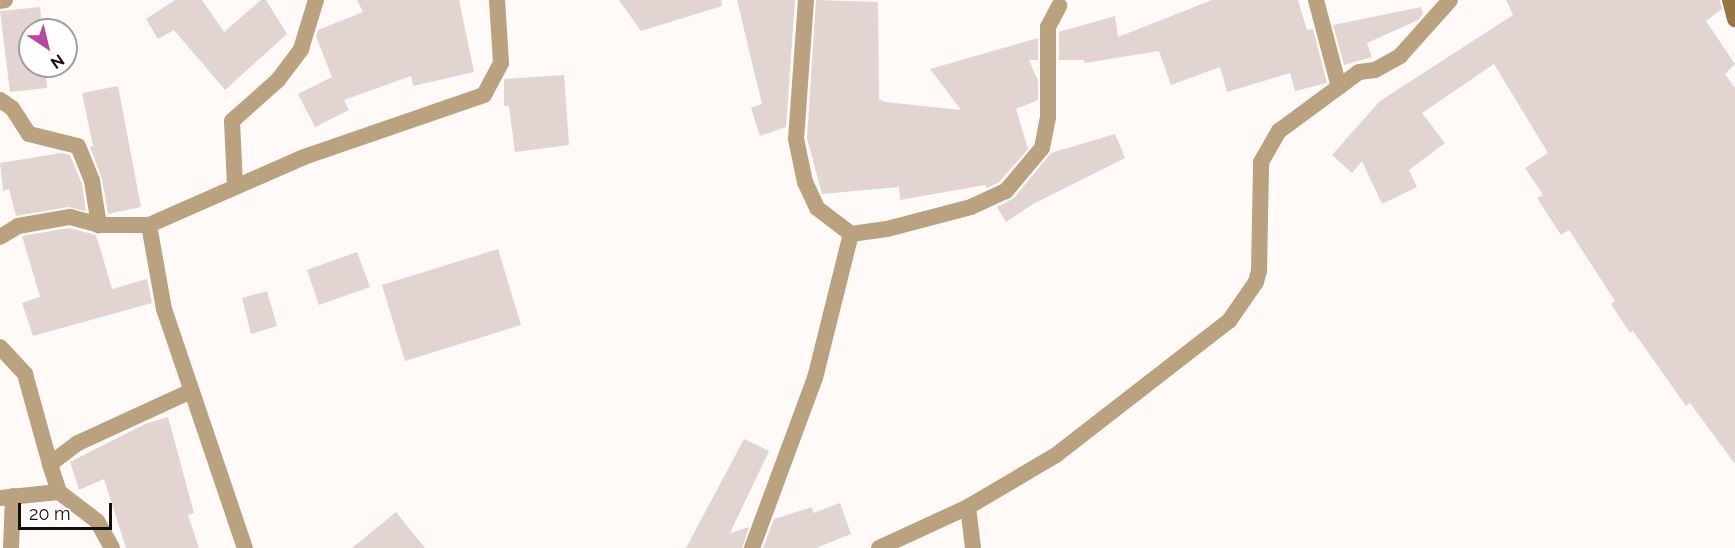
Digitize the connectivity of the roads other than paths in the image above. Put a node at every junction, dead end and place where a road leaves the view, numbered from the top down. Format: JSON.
{"nodes":[{"id":1,"x":5,"y":0,"type":"edge"},
{"id":2,"x":316,"y":0,"type":"edge"},
{"id":3,"x":497,"y":0,"type":"edge"},
{"id":4,"x":806,"y":0,"type":"edge"},
{"id":5,"x":1316,"y":0,"type":"edge"},
{"id":6,"x":1450,"y":0,"type":"edge"},
{"id":7,"x":1730,"y":0,"type":"edge"},
{"id":8,"x":0,"y":1,"type":"edge"},
{"id":9,"x":1059,"y":6,"type":"dead end"},
{"id":10,"x":1735,"y":19,"type":"edge"},
{"id":11,"x":1339,"y":87,"type":"junction"},
{"id":12,"x":0,"y":100,"type":"edge"},
{"id":13,"x":235,"y":185,"type":"junction"},
{"id":14,"x":99,"y":225,"type":"junction"},
{"id":15,"x":149,"y":225,"type":"junction"},
{"id":16,"x":851,"y":234,"type":"junction"},
{"id":17,"x":0,"y":237,"type":"edge"},
{"id":18,"x":0,"y":347,"type":"edge"},
{"id":19,"x":191,"y":391,"type":"junction"},
{"id":20,"x":50,"y":464,"type":"junction"},
{"id":21,"x":59,"y":492,"type":"junction"},
{"id":22,"x":7,"y":497,"type":"edge"},
{"id":23,"x":968,"y":507,"type":"junction"},
{"id":24,"x":11,"y":548,"type":"edge"},
{"id":25,"x":112,"y":548,"type":"edge"},
{"id":26,"x":245,"y":548,"type":"edge"},
{"id":27,"x":752,"y":548,"type":"edge"},
{"id":28,"x":879,"y":548,"type":"edge"},
{"id":29,"x":973,"y":548,"type":"edge"}],
"edges":[{"from":1,"to":8,"type":"street"},
{"from":2,"to":13,"type":"street"},
{"from":3,"to":13,"type":"street"},
{"from":4,"to":16,"type":"street"},
{"from":5,"to":11,"type":"street"},
{"from":6,"to":11,"type":"street"},
{"from":7,"to":10,"type":"main road"},
{"from":9,"to":16,"type":"street"},
{"from":11,"to":23,"type":"street"},
{"from":12,"to":14,"type":"street"},
{"from":13,"to":15,"type":"street"},
{"from":14,"to":15,"type":"street"},
{"from":14,"to":17,"type":"street"},
{"from":15,"to":19,"type":"street"},
{"from":16,"to":27,"type":"street"},
{"from":18,"to":20,"type":"street"},
{"from":19,"to":20,"type":"street"},
{"from":19,"to":26,"type":"street"},
{"from":20,"to":21,"type":"street"},
{"from":21,"to":22,"type":"street"},
{"from":21,"to":25,"type":"street"},
{"from":22,"to":24,"type":"street"},
{"from":23,"to":28,"type":"street"},
{"from":23,"to":29,"type":"street"}]}
